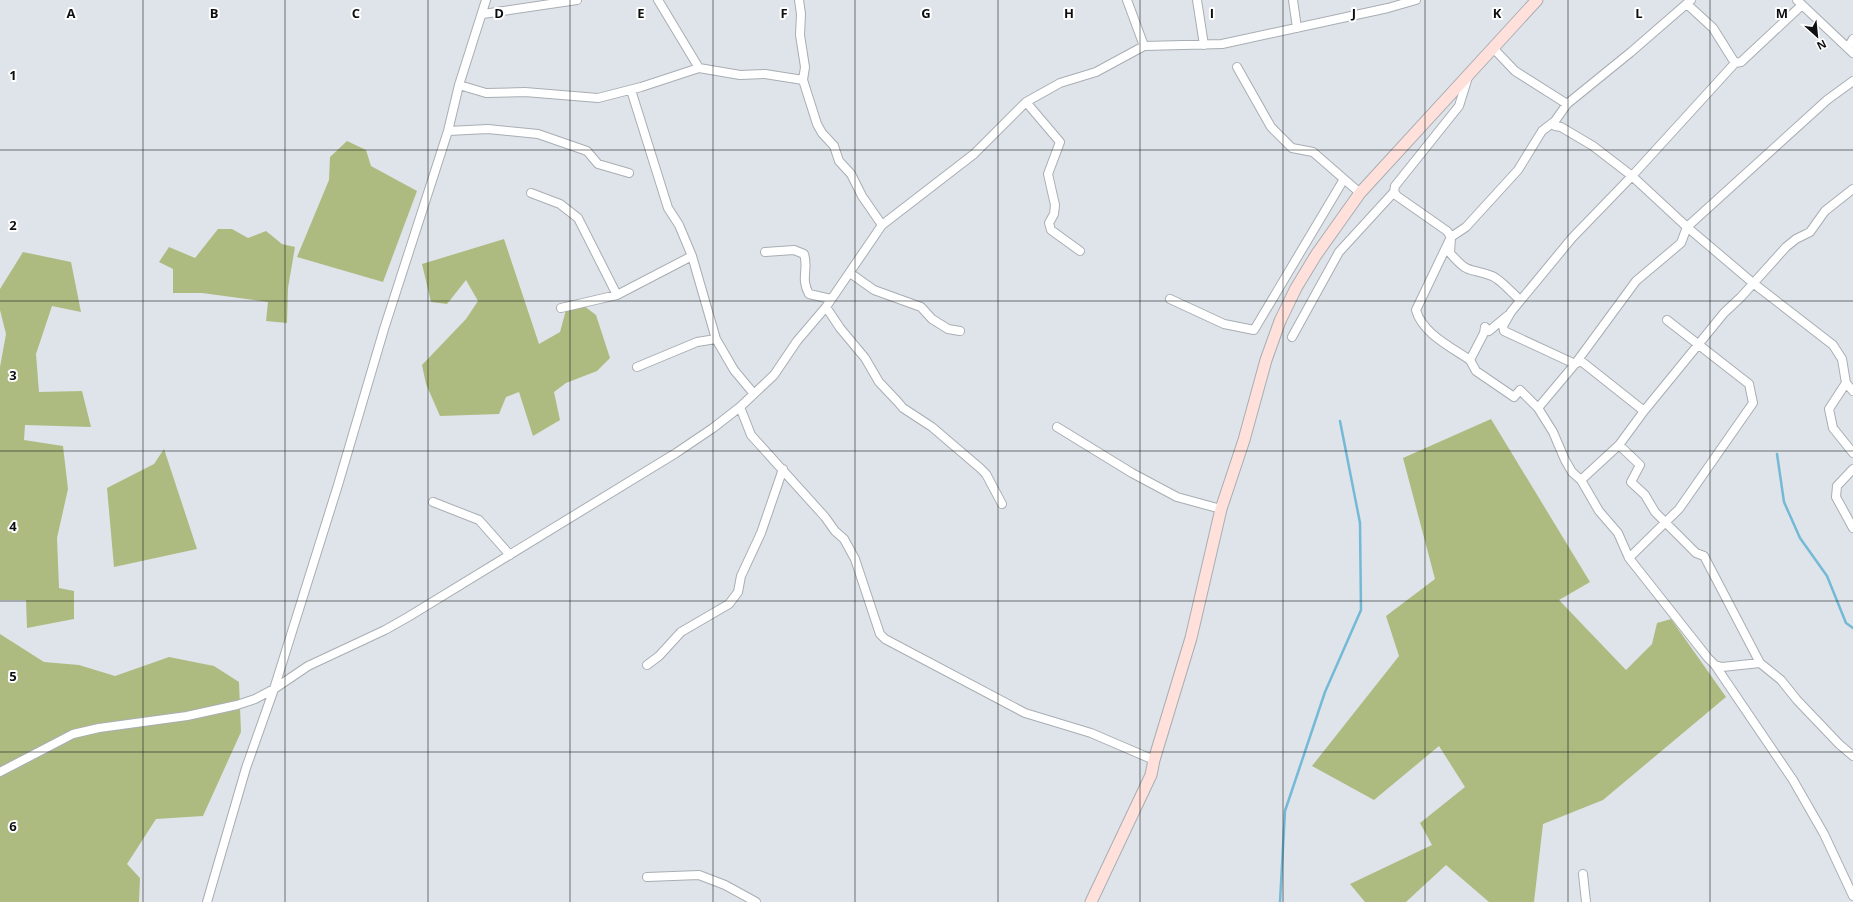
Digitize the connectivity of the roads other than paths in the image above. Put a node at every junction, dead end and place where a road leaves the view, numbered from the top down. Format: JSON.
{"nodes":[{"id":1,"x":486,"y":0,"type":"edge"},
{"id":2,"x":577,"y":0,"type":"edge"},
{"id":3,"x":658,"y":0,"type":"edge"},
{"id":4,"x":799,"y":0,"type":"edge"},
{"id":5,"x":1127,"y":0,"type":"edge"},
{"id":6,"x":1197,"y":0,"type":"edge"},
{"id":7,"x":1293,"y":0,"type":"edge"},
{"id":8,"x":1416,"y":0,"type":"edge"},
{"id":9,"x":1537,"y":0,"type":"edge"},
{"id":10,"x":1690,"y":2,"type":"edge"},
{"id":11,"x":1800,"y":2,"type":"edge"},
{"id":12,"x":482,"y":14,"type":"junction"},
{"id":13,"x":1297,"y":28,"type":"junction"},
{"id":14,"x":1853,"y":39,"type":"edge"},
{"id":15,"x":1204,"y":45,"type":"junction"},
{"id":16,"x":1144,"y":46,"type":"junction"},
{"id":17,"x":1493,"y":48,"type":"junction"},
{"id":18,"x":1850,"y":50,"type":"edge"},
{"id":19,"x":1736,"y":63,"type":"junction"},
{"id":20,"x":1237,"y":67,"type":"dead end"},
{"id":21,"x":699,"y":68,"type":"junction"},
{"id":22,"x":1468,"y":76,"type":"junction"},
{"id":23,"x":803,"y":80,"type":"junction"},
{"id":24,"x":1853,"y":80,"type":"edge"},
{"id":25,"x":459,"y":85,"type":"junction"},
{"id":26,"x":630,"y":90,"type":"junction"},
{"id":27,"x":1026,"y":102,"type":"junction"},
{"id":28,"x":1567,"y":104,"type":"junction"},
{"id":29,"x":1555,"y":121,"type":"junction"},
{"id":30,"x":448,"y":131,"type":"junction"},
{"id":31,"x":629,"y":173,"type":"dead end"},
{"id":32,"x":1632,"y":176,"type":"junction"},
{"id":33,"x":1344,"y":179,"type":"junction"},
{"id":34,"x":1853,"y":189,"type":"edge"},
{"id":35,"x":1394,"y":192,"type":"junction"},
{"id":36,"x":531,"y":193,"type":"dead end"},
{"id":37,"x":1360,"y":193,"type":"junction"},
{"id":38,"x":882,"y":225,"type":"junction"},
{"id":39,"x":1686,"y":227,"type":"junction"},
{"id":40,"x":1452,"y":237,"type":"junction"},
{"id":41,"x":1080,"y":251,"type":"dead end"},
{"id":42,"x":765,"y":252,"type":"dead end"},
{"id":43,"x":692,"y":256,"type":"junction"},
{"id":44,"x":850,"y":273,"type":"junction"},
{"id":45,"x":1753,"y":283,"type":"junction"},
{"id":46,"x":617,"y":294,"type":"junction"},
{"id":47,"x":831,"y":299,"type":"junction"},
{"id":48,"x":1170,"y":299,"type":"dead end"},
{"id":49,"x":1520,"y":300,"type":"junction"},
{"id":50,"x":826,"y":307,"type":"junction"},
{"id":51,"x":561,"y":308,"type":"dead end"},
{"id":52,"x":1511,"y":312,"type":"junction"},
{"id":53,"x":1667,"y":320,"type":"dead end"},
{"id":54,"x":960,"y":331,"type":"dead end"},
{"id":55,"x":1292,"y":337,"type":"dead end"},
{"id":56,"x":716,"y":339,"type":"junction"},
{"id":57,"x":1699,"y":344,"type":"junction"},
{"id":58,"x":1470,"y":360,"type":"junction"},
{"id":59,"x":1575,"y":364,"type":"junction"},
{"id":60,"x":637,"y":367,"type":"dead end"},
{"id":61,"x":1846,"y":384,"type":"junction"},
{"id":62,"x":1853,"y":391,"type":"edge"},
{"id":63,"x":754,"y":394,"type":"junction"},
{"id":64,"x":740,"y":407,"type":"junction"},
{"id":65,"x":1538,"y":408,"type":"junction"},
{"id":66,"x":1644,"y":412,"type":"junction"},
{"id":67,"x":1057,"y":427,"type":"dead end"},
{"id":68,"x":1619,"y":445,"type":"junction"},
{"id":69,"x":1853,"y":453,"type":"edge"},
{"id":70,"x":783,"y":469,"type":"junction"},
{"id":71,"x":1853,"y":469,"type":"edge"},
{"id":72,"x":1581,"y":480,"type":"junction"},
{"id":73,"x":433,"y":502,"type":"dead end"},
{"id":74,"x":1002,"y":504,"type":"dead end"},
{"id":75,"x":1222,"y":509,"type":"junction"},
{"id":76,"x":1666,"y":521,"type":"junction"},
{"id":77,"x":1853,"y":528,"type":"edge"},
{"id":78,"x":510,"y":555,"type":"junction"},
{"id":79,"x":1629,"y":558,"type":"junction"},
{"id":80,"x":1760,"y":663,"type":"junction"},
{"id":81,"x":647,"y":665,"type":"dead end"},
{"id":82,"x":1715,"y":665,"type":"junction"},
{"id":83,"x":274,"y":689,"type":"junction"},
{"id":84,"x":1853,"y":756,"type":"edge"},
{"id":85,"x":1154,"y":760,"type":"junction"},
{"id":86,"x":0,"y":772,"type":"edge"},
{"id":87,"x":1583,"y":874,"type":"dead end"},
{"id":88,"x":647,"y":877,"type":"dead end"},
{"id":89,"x":1853,"y":896,"type":"edge"},
{"id":90,"x":207,"y":902,"type":"edge"},
{"id":91,"x":756,"y":902,"type":"edge"},
{"id":92,"x":1091,"y":902,"type":"edge"},
{"id":93,"x":1586,"y":902,"type":"edge"}],
"edges":[{"from":1,"to":12,"type":"street"},
{"from":2,"to":12,"type":"street"},
{"from":3,"to":21,"type":"street"},
{"from":4,"to":23,"type":"street"},
{"from":5,"to":16,"type":"street"},
{"from":6,"to":15,"type":"street"},
{"from":7,"to":13,"type":"street"},
{"from":8,"to":13,"type":"street"},
{"from":9,"to":17,"type":"main road"},
{"from":10,"to":19,"type":"street"},
{"from":10,"to":28,"type":"street"},
{"from":11,"to":18,"type":"street"},
{"from":11,"to":19,"type":"street"},
{"from":12,"to":25,"type":"street"},
{"from":13,"to":15,"type":"street"},
{"from":14,"to":18,"type":"street"},
{"from":15,"to":16,"type":"street"},
{"from":16,"to":27,"type":"street"},
{"from":17,"to":22,"type":"main road"},
{"from":17,"to":28,"type":"street"},
{"from":19,"to":32,"type":"street"},
{"from":20,"to":33,"type":"street"},
{"from":21,"to":23,"type":"street"},
{"from":21,"to":26,"type":"street"},
{"from":22,"to":35,"type":"street"},
{"from":22,"to":37,"type":"main road"},
{"from":23,"to":38,"type":"street"},
{"from":24,"to":39,"type":"street"},
{"from":25,"to":26,"type":"street"},
{"from":25,"to":30,"type":"street"},
{"from":26,"to":43,"type":"street"},
{"from":27,"to":38,"type":"street"},
{"from":27,"to":41,"type":"street"},
{"from":28,"to":29,"type":"street"},
{"from":29,"to":32,"type":"street"},
{"from":29,"to":40,"type":"street"},
{"from":30,"to":31,"type":"street"},
{"from":30,"to":83,"type":"street"},
{"from":32,"to":39,"type":"street"},
{"from":32,"to":49,"type":"street"},
{"from":33,"to":37,"type":"street"},
{"from":33,"to":48,"type":"street"},
{"from":34,"to":45,"type":"street"},
{"from":35,"to":40,"type":"street"},
{"from":35,"to":55,"type":"street"},
{"from":36,"to":46,"type":"street"},
{"from":37,"to":75,"type":"main road"},
{"from":38,"to":44,"type":"street"},
{"from":39,"to":45,"type":"street"},
{"from":39,"to":59,"type":"street"},
{"from":40,"to":49,"type":"street"},
{"from":40,"to":58,"type":"street"},
{"from":42,"to":47,"type":"street"},
{"from":43,"to":46,"type":"street"},
{"from":43,"to":56,"type":"street"},
{"from":44,"to":47,"type":"street"},
{"from":44,"to":54,"type":"street"},
{"from":45,"to":57,"type":"street"},
{"from":45,"to":61,"type":"street"},
{"from":46,"to":51,"type":"street"},
{"from":47,"to":50,"type":"street"},
{"from":49,"to":52,"type":"street"},
{"from":50,"to":63,"type":"street"},
{"from":50,"to":74,"type":"street"},
{"from":52,"to":58,"type":"street"},
{"from":52,"to":59,"type":"street"},
{"from":53,"to":57,"type":"street"},
{"from":56,"to":60,"type":"street"},
{"from":56,"to":63,"type":"street"},
{"from":57,"to":66,"type":"street"},
{"from":57,"to":76,"type":"street"},
{"from":58,"to":65,"type":"street"},
{"from":59,"to":65,"type":"street"},
{"from":59,"to":66,"type":"street"},
{"from":61,"to":62,"type":"street"},
{"from":61,"to":69,"type":"street"},
{"from":63,"to":64,"type":"street"},
{"from":64,"to":70,"type":"street"},
{"from":64,"to":78,"type":"street"},
{"from":65,"to":72,"type":"street"},
{"from":66,"to":68,"type":"street"},
{"from":67,"to":75,"type":"street"},
{"from":68,"to":72,"type":"street"},
{"from":68,"to":76,"type":"street"},
{"from":70,"to":81,"type":"street"},
{"from":70,"to":85,"type":"street"},
{"from":71,"to":77,"type":"street"},
{"from":72,"to":79,"type":"street"},
{"from":73,"to":78,"type":"street"},
{"from":75,"to":85,"type":"main road"},
{"from":76,"to":79,"type":"street"},
{"from":76,"to":80,"type":"street"},
{"from":78,"to":83,"type":"street"},
{"from":79,"to":82,"type":"street"},
{"from":80,"to":82,"type":"street"},
{"from":80,"to":84,"type":"street"},
{"from":82,"to":89,"type":"street"},
{"from":83,"to":86,"type":"street"},
{"from":83,"to":90,"type":"street"},
{"from":85,"to":92,"type":"main road"},
{"from":87,"to":93,"type":"street"},
{"from":88,"to":91,"type":"street"}]}
